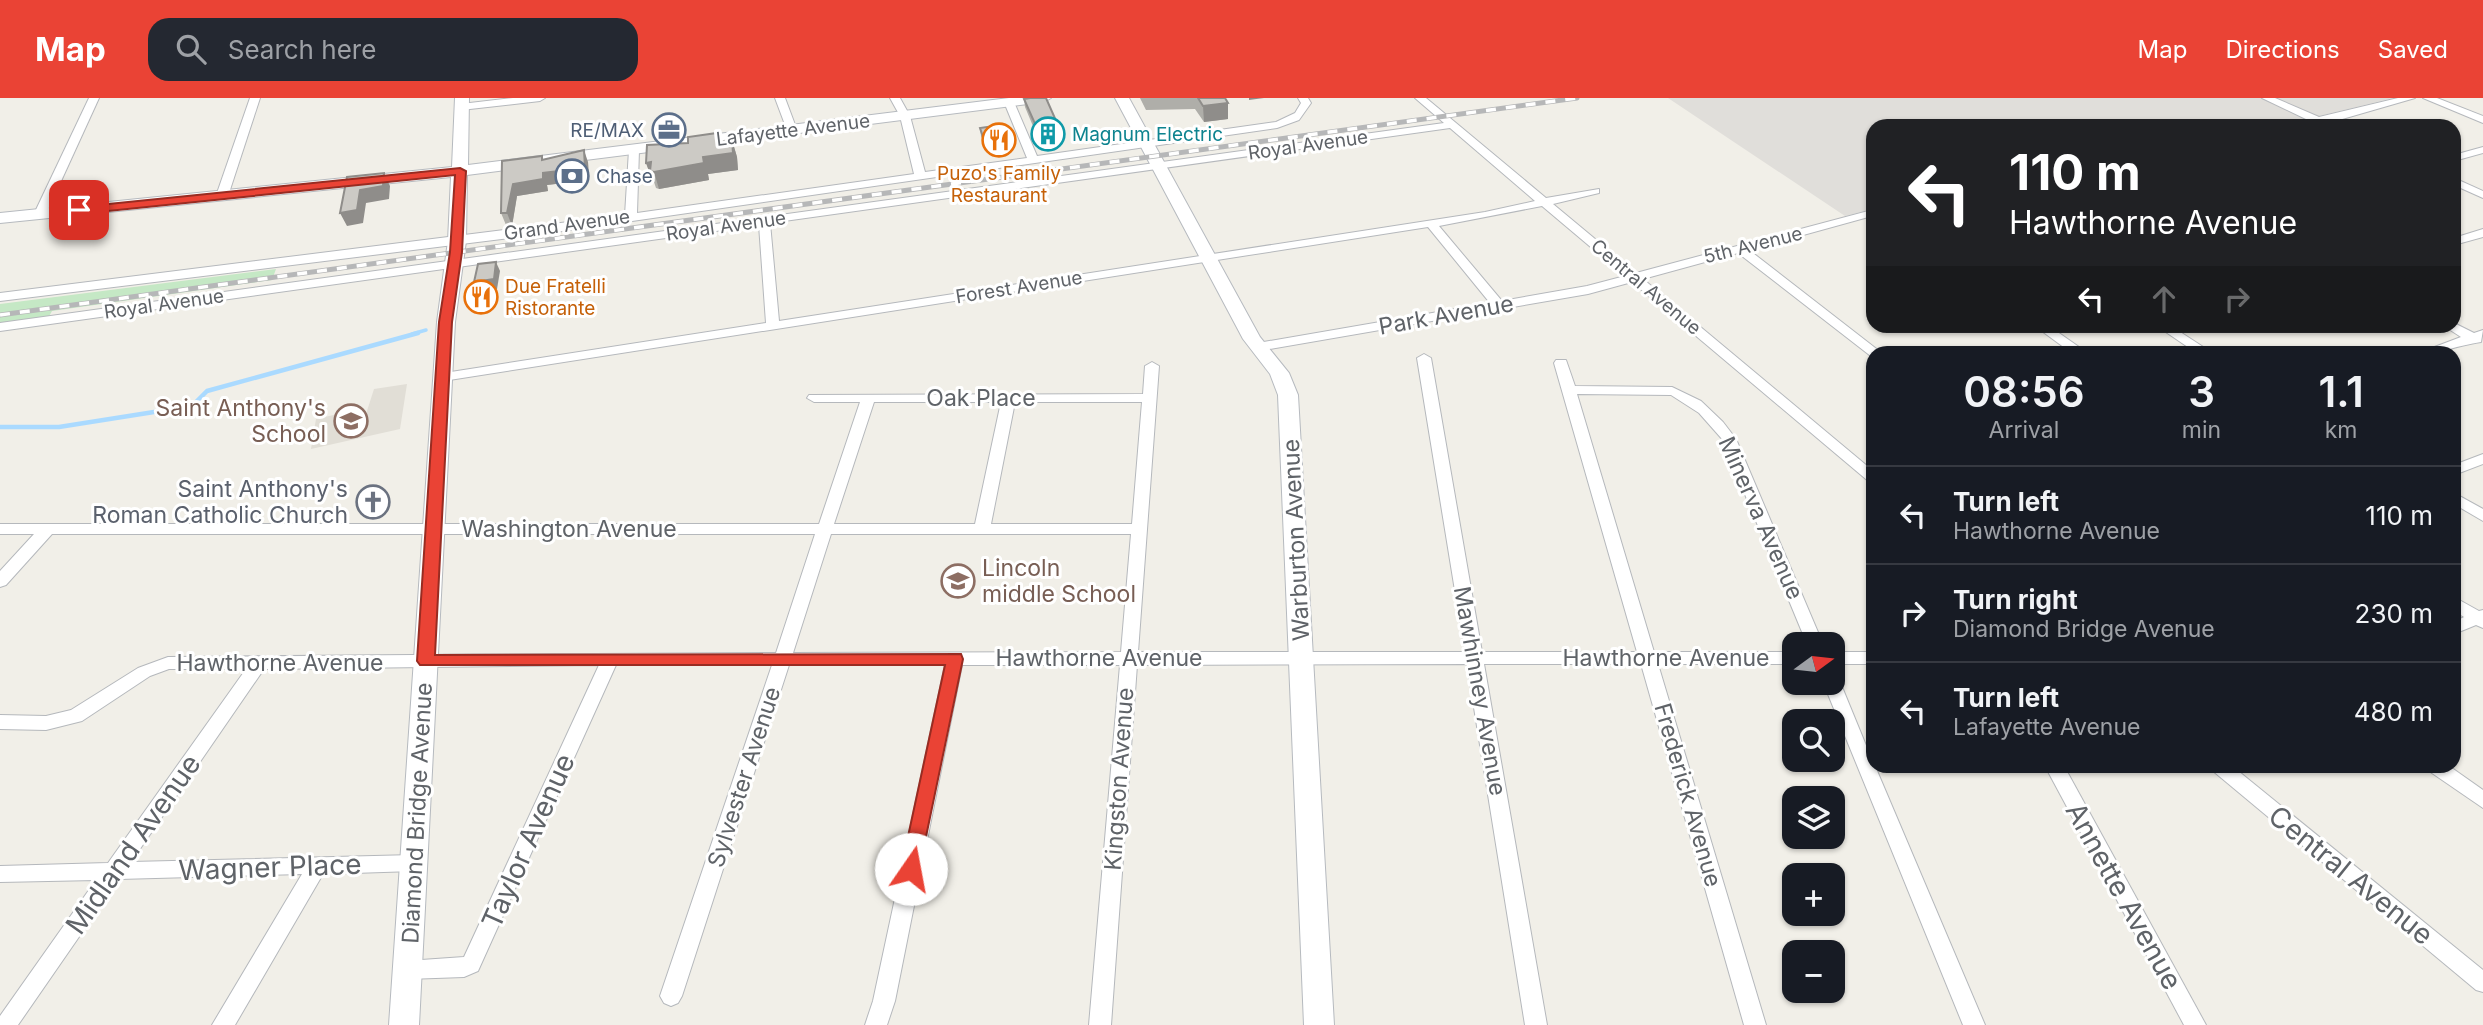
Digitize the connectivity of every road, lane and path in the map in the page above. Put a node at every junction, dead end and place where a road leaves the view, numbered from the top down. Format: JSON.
{"nodes":[{"id":1,"x":94,"y":98,"type":"edge"},
{"id":2,"x":255,"y":98,"type":"edge"},
{"id":3,"x":540,"y":98,"type":"edge"},
{"id":4,"x":780,"y":98,"type":"edge"},
{"id":5,"x":895,"y":98,"type":"edge"},
{"id":6,"x":1044,"y":98,"type":"edge"},
{"id":7,"x":1122,"y":98,"type":"edge"},
{"id":8,"x":1303,"y":98,"type":"edge"},
{"id":9,"x":1420,"y":98,"type":"edge"},
{"id":10,"x":2267,"y":98,"type":"edge"},
{"id":11,"x":2410,"y":98,"type":"edge"},
{"id":12,"x":2428,"y":98,"type":"edge"},
{"id":13,"x":1009,"y":102,"type":"junction"},
{"id":14,"x":461,"y":103,"type":"edge"},
{"id":15,"x":905,"y":116,"type":"junction"},
{"id":16,"x":2314,"y":119,"type":"edge"},
{"id":17,"x":2326,"y":119,"type":"edge"},
{"id":18,"x":2483,"y":120,"type":"edge"},
{"id":19,"x":1452,"y":125,"type":"junction"},
{"id":20,"x":792,"y":130,"type":"junction"},
{"id":21,"x":1146,"y":143,"type":"junction"},
{"id":22,"x":634,"y":150,"type":"junction"},
{"id":23,"x":2483,"y":150,"type":"edge"},
{"id":24,"x":2461,"y":156,"type":"edge"},
{"id":25,"x":1033,"y":160,"type":"junction"},
{"id":26,"x":1159,"y":166,"type":"junction"},
{"id":27,"x":460,"y":171,"type":"junction"},
{"id":28,"x":920,"y":175,"type":"junction"},
{"id":29,"x":2461,"y":184,"type":"edge"},
{"id":30,"x":1595,"y":191,"type":"dead end"},
{"id":31,"x":2483,"y":195,"type":"edge"},
{"id":32,"x":222,"y":196,"type":"junction"},
{"id":33,"x":1545,"y":203,"type":"junction"},
{"id":34,"x":40,"y":214,"type":"junction"},
{"id":35,"x":631,"y":216,"type":"junction"},
{"id":36,"x":1866,"y":216,"type":"edge"},
{"id":37,"x":0,"y":218,"type":"edge"},
{"id":38,"x":764,"y":221,"type":"junction"},
{"id":39,"x":1431,"y":224,"type":"junction"},
{"id":40,"x":2483,"y":233,"type":"edge"},
{"id":41,"x":2461,"y":240,"type":"edge"},
{"id":42,"x":457,"y":241,"type":"junction"},
{"id":43,"x":1739,"y":248,"type":"junction"},
{"id":44,"x":1208,"y":258,"type":"junction"},
{"id":45,"x":454,"y":264,"type":"junction"},
{"id":46,"x":1634,"y":277,"type":"junction"},
{"id":47,"x":0,"y":297,"type":"edge"},
{"id":48,"x":1499,"y":306,"type":"junction"},
{"id":49,"x":773,"y":326,"type":"junction"},
{"id":50,"x":0,"y":327,"type":"edge"},
{"id":51,"x":2461,"y":330,"type":"edge"},
{"id":52,"x":2052,"y":333,"type":"edge"},
{"id":53,"x":2176,"y":333,"type":"edge"},
{"id":54,"x":2480,"y":338,"type":"edge"},
{"id":55,"x":1867,"y":346,"type":"edge"},
{"id":56,"x":2071,"y":346,"type":"edge"},
{"id":57,"x":2196,"y":346,"type":"edge"},
{"id":58,"x":2451,"y":346,"type":"edge"},
{"id":59,"x":1258,"y":347,"type":"junction"},
{"id":60,"x":1424,"y":358,"type":"dead end"},
{"id":61,"x":1561,"y":363,"type":"dead end"},
{"id":62,"x":1152,"y":366,"type":"dead end"},
{"id":63,"x":443,"y":377,"type":"junction"},
{"id":64,"x":1569,"y":390,"type":"junction"},
{"id":65,"x":814,"y":398,"type":"dead end"},
{"id":66,"x":868,"y":398,"type":"junction"},
{"id":67,"x":1009,"y":398,"type":"junction"},
{"id":68,"x":1149,"y":398,"type":"junction"},
{"id":69,"x":2483,"y":459,"type":"edge"},
{"id":70,"x":2461,"y":467,"type":"edge"},
{"id":71,"x":1866,"y":472,"type":"edge"},
{"id":72,"x":2461,"y":502,"type":"edge"},
{"id":73,"x":2483,"y":516,"type":"edge"},
{"id":74,"x":1139,"y":528,"type":"junction"},
{"id":75,"x":0,"y":529,"type":"edge"},
{"id":76,"x":48,"y":529,"type":"junction"},
{"id":77,"x":434,"y":529,"type":"junction"},
{"id":78,"x":825,"y":529,"type":"junction"},
{"id":79,"x":982,"y":529,"type":"junction"},
{"id":80,"x":0,"y":580,"type":"edge"},
{"id":81,"x":2461,"y":607,"type":"edge"},
{"id":82,"x":2481,"y":619,"type":"edge"},
{"id":83,"x":2461,"y":626,"type":"edge"},
{"id":84,"x":1810,"y":632,"type":"edge"},
{"id":85,"x":1128,"y":658,"type":"junction"},
{"id":86,"x":1302,"y":658,"type":"junction"},
{"id":87,"x":1475,"y":658,"type":"junction"},
{"id":88,"x":1648,"y":658,"type":"junction"},
{"id":89,"x":1782,"y":658,"type":"edge"},
{"id":90,"x":1845,"y":658,"type":"edge"},
{"id":91,"x":1866,"y":658,"type":"edge"},
{"id":92,"x":610,"y":659,"type":"junction"},
{"id":93,"x":782,"y":659,"type":"junction"},
{"id":94,"x":955,"y":659,"type":"junction"},
{"id":95,"x":426,"y":661,"type":"junction"},
{"id":96,"x":259,"y":663,"type":"junction"},
{"id":97,"x":1836,"y":695,"type":"edge"},
{"id":98,"x":0,"y":722,"type":"edge"},
{"id":99,"x":1866,"y":766,"type":"edge"},
{"id":100,"x":1869,"y":773,"type":"edge"},
{"id":101,"x":2058,"y":773,"type":"edge"},
{"id":102,"x":2228,"y":773,"type":"edge"},
{"id":103,"x":2445,"y":773,"type":"edge"},
{"id":104,"x":2483,"y":800,"type":"edge"},
{"id":105,"x":414,"y":863,"type":"junction"},
{"id":106,"x":317,"y":866,"type":"junction"},
{"id":107,"x":114,"y":871,"type":"junction"},
{"id":108,"x":0,"y":874,"type":"edge"},
{"id":109,"x":407,"y":970,"type":"junction"},
{"id":110,"x":2483,"y":983,"type":"edge"},
{"id":111,"x":671,"y":996,"type":"dead end"},
{"id":112,"x":6,"y":1025,"type":"edge"},
{"id":113,"x":223,"y":1025,"type":"edge"},
{"id":114,"x":404,"y":1025,"type":"edge"},
{"id":115,"x":876,"y":1025,"type":"edge"},
{"id":116,"x":1100,"y":1025,"type":"edge"},
{"id":117,"x":1319,"y":1025,"type":"edge"},
{"id":118,"x":1536,"y":1025,"type":"edge"},
{"id":119,"x":1755,"y":1025,"type":"edge"},
{"id":120,"x":1974,"y":1025,"type":"edge"},
{"id":121,"x":2195,"y":1025,"type":"edge"}],
"edges":[{"from":1,"to":34,"type":"street"},
{"from":2,"to":32,"type":"street"},
{"from":3,"to":14,"type":"street"},
{"from":4,"to":20,"type":"street"},
{"from":5,"to":15,"type":"street"},
{"from":6,"to":13,"type":"street","name":"Lafayette Avenue"},
{"from":7,"to":21,"type":"street","name":"Warburton Avenue"},
{"from":8,"to":21,"type":"street","name":"Grand Avenue"},
{"from":9,"to":19,"type":"street","name":"Central Avenue"},
{"from":10,"to":16,"type":"street"},
{"from":11,"to":17,"type":"street"},
{"from":12,"to":18,"type":"street"},
{"from":13,"to":15,"type":"street","name":"Lafayette Avenue"},
{"from":13,"to":25,"type":"street"},
{"from":14,"to":27,"type":"street","name":"Diamond Bridge Avenue"},
{"from":15,"to":20,"type":"street","name":"Lafayette Avenue"},
{"from":15,"to":28,"type":"street"},
{"from":19,"to":26,"type":"street","name":"Royal Avenue"},
{"from":19,"to":33,"type":"street","name":"Central Avenue"},
{"from":20,"to":22,"type":"street","name":"Lafayette Avenue"},
{"from":21,"to":25,"type":"street","name":"Grand Avenue"},
{"from":21,"to":26,"type":"street","name":"Warburton Avenue"},
{"from":22,"to":27,"type":"street","name":"Lafayette Avenue"},
{"from":22,"to":35,"type":"street"},
{"from":23,"to":24,"type":"street"},
{"from":25,"to":28,"type":"street","name":"Grand Avenue"},
{"from":26,"to":38,"type":"street","name":"Royal Avenue"},
{"from":26,"to":44,"type":"street","name":"Warburton Avenue"},
{"from":27,"to":32,"type":"street","name":"Lafayette Avenue"},
{"from":27,"to":42,"type":"street","name":"Diamond Bridge Avenue"},
{"from":28,"to":35,"type":"street","name":"Grand Avenue"},
{"from":29,"to":31,"type":"street"},
{"from":30,"to":33,"type":"street","name":"Forest Avenue"},
{"from":32,"to":34,"type":"street","name":"Lafayette Avenue"},
{"from":33,"to":39,"type":"street","name":"Forest Avenue"},
{"from":33,"to":46,"type":"street","name":"Central Avenue"},
{"from":34,"to":37,"type":"street","name":"Lafayette Avenue"},
{"from":35,"to":42,"type":"street","name":"Grand Avenue"},
{"from":36,"to":43,"type":"street","name":"5th Avenue"},
{"from":38,"to":45,"type":"street","name":"Royal Avenue"},
{"from":38,"to":49,"type":"street"},
{"from":39,"to":44,"type":"street","name":"Forest Avenue"},
{"from":39,"to":48,"type":"street"},
{"from":40,"to":41,"type":"street"},
{"from":42,"to":45,"type":"street","name":"Diamond Bridge Avenue"},
{"from":42,"to":47,"type":"street","name":"Grand Avenue"},
{"from":43,"to":46,"type":"street","name":"5th Avenue"},
{"from":43,"to":55,"type":"street"},
{"from":44,"to":49,"type":"street","name":"Forest Avenue"},
{"from":44,"to":59,"type":"street","name":"Warburton Avenue"},
{"from":45,"to":50,"type":"street","name":"Royal Avenue"},
{"from":45,"to":63,"type":"street","name":"Diamond Bridge Avenue"},
{"from":46,"to":48,"type":"street","name":"Park Avenue"},
{"from":46,"to":71,"type":"street","name":"Central Avenue"},
{"from":48,"to":59,"type":"street","name":"Park Avenue"},
{"from":49,"to":63,"type":"street","name":"Forest Avenue"},
{"from":51,"to":54,"type":"street"},
{"from":52,"to":56,"type":"street"},
{"from":53,"to":57,"type":"street"},
{"from":54,"to":58,"type":"street"},
{"from":59,"to":86,"type":"street","name":"Warburton Avenue"},
{"from":60,"to":87,"type":"street","name":"Mawhinney Avenue"},
{"from":61,"to":64,"type":"street","name":"Frederick Avenue"},
{"from":62,"to":68,"type":"street","name":"Kingston Avenue"},
{"from":63,"to":77,"type":"street","name":"Diamond Bridge Avenue"},
{"from":64,"to":84,"type":"street","name":"Minerva Avenue"},
{"from":64,"to":88,"type":"street","name":"Frederick Avenue"},
{"from":65,"to":66,"type":"street","name":"Oak Place"},
{"from":66,"to":67,"type":"street","name":"Oak Place"},
{"from":66,"to":78,"type":"street","name":"Sylvester Avenue"},
{"from":67,"to":68,"type":"street","name":"Oak Place"},
{"from":67,"to":79,"type":"street"},
{"from":68,"to":74,"type":"street","name":"Kingston Avenue"},
{"from":69,"to":70,"type":"street"},
{"from":72,"to":73,"type":"street"},
{"from":74,"to":79,"type":"street","name":"Washington Avenue"},
{"from":74,"to":85,"type":"street","name":"Kingston Avenue"},
{"from":75,"to":76,"type":"street","name":"Washington Avenue"},
{"from":76,"to":77,"type":"street","name":"Washington Avenue"},
{"from":76,"to":80,"type":"street"},
{"from":77,"to":78,"type":"street","name":"Washington Avenue"},
{"from":77,"to":95,"type":"street","name":"Diamond Bridge Avenue"},
{"from":78,"to":79,"type":"street","name":"Washington Avenue"},
{"from":78,"to":93,"type":"street","name":"Sylvester Avenue"},
{"from":81,"to":82,"type":"street"},
{"from":82,"to":83,"type":"street"},
{"from":85,"to":86,"type":"street","name":"Hawthorne Avenue"},
{"from":85,"to":94,"type":"street","name":"Hawthorne Avenue"},
{"from":85,"to":116,"type":"street","name":"Kingston Avenue"},
{"from":86,"to":87,"type":"street","name":"Hawthorne Avenue"},
{"from":86,"to":117,"type":"street","name":"Warburton Avenue"},
{"from":87,"to":88,"type":"street","name":"Hawthorne Avenue"},
{"from":87,"to":118,"type":"street","name":"Mawhinney Avenue"},
{"from":88,"to":89,"type":"street","name":"Hawthorne Avenue"},
{"from":88,"to":119,"type":"street","name":"Frederick Avenue"},
{"from":90,"to":91,"type":"street"},
{"from":92,"to":93,"type":"street","name":"Hawthorne Avenue"},
{"from":92,"to":95,"type":"street","name":"Hawthorne Avenue"},
{"from":92,"to":109,"type":"street","name":"Taylor Avenue"},
{"from":93,"to":94,"type":"street","name":"Hawthorne Avenue"},
{"from":93,"to":111,"type":"street","name":"Sylvester Avenue"},
{"from":94,"to":115,"type":"street"},
{"from":95,"to":96,"type":"street","name":"Hawthorne Avenue"},
{"from":95,"to":105,"type":"street","name":"Diamond Bridge Avenue"},
{"from":96,"to":98,"type":"street","name":"Hawthorne Avenue"},
{"from":96,"to":107,"type":"street","name":"Midland Avenue"},
{"from":97,"to":99,"type":"street"},
{"from":100,"to":120,"type":"street"},
{"from":101,"to":121,"type":"street","name":"Annette Avenue"},
{"from":102,"to":110,"type":"street","name":"Central Avenue"},
{"from":103,"to":104,"type":"street"},
{"from":105,"to":106,"type":"street","name":"Wagner Place"},
{"from":105,"to":109,"type":"street","name":"Diamond Bridge Avenue"},
{"from":106,"to":107,"type":"street","name":"Wagner Place"},
{"from":106,"to":113,"type":"street"},
{"from":107,"to":108,"type":"street","name":"Wagner Place"},
{"from":107,"to":112,"type":"street","name":"Midland Avenue"},
{"from":109,"to":114,"type":"street","name":"Diamond Bridge Avenue"}]}
